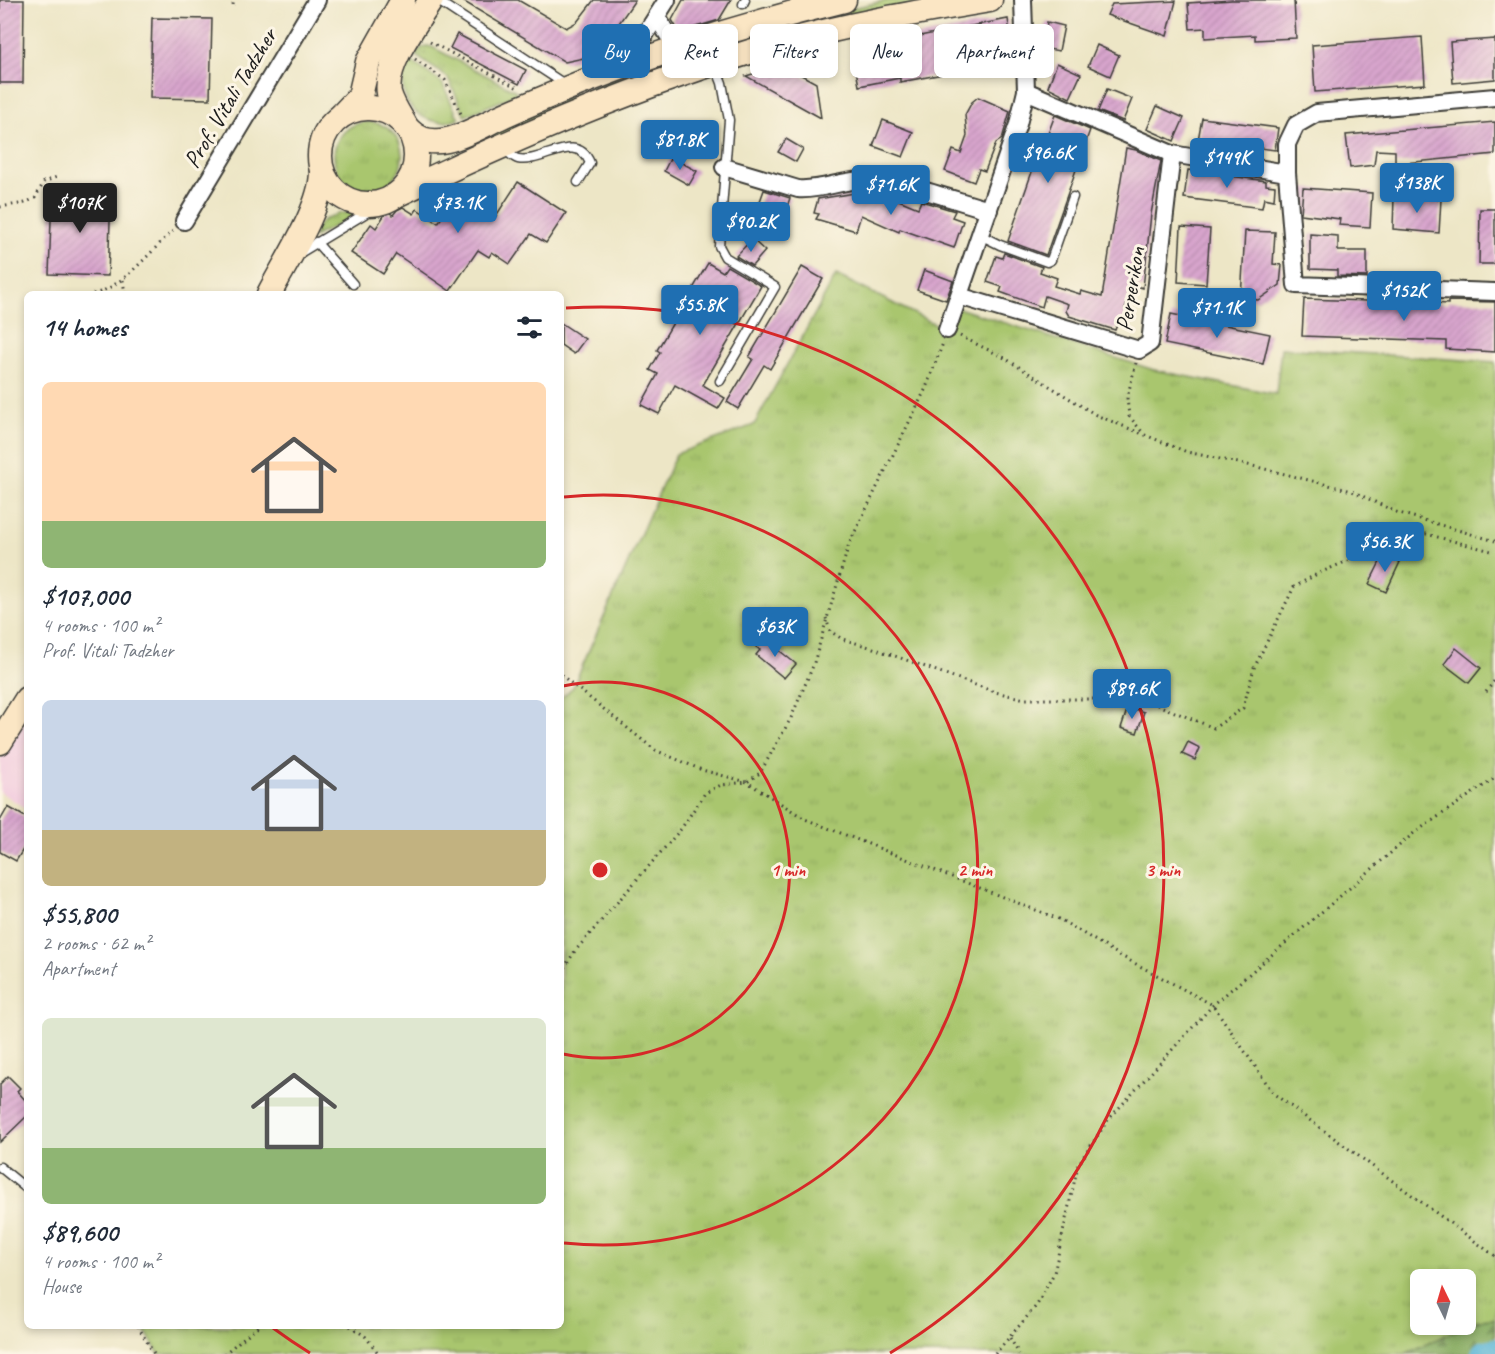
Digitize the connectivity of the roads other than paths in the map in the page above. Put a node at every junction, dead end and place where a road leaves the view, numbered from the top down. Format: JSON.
{"nodes":[{"id":1,"x":317,"y":0,"type":"edge"},
{"id":2,"x":403,"y":0,"type":"edge"},
{"id":3,"x":667,"y":0,"type":"edge"},
{"id":4,"x":844,"y":0,"type":"edge"},
{"id":5,"x":990,"y":0,"type":"edge"},
{"id":6,"x":1023,"y":0,"type":"edge"},
{"id":7,"x":439,"y":1,"type":"edge"},
{"id":8,"x":657,"y":17,"type":"junction"},
{"id":9,"x":662,"y":25,"type":"edge"},
{"id":10,"x":650,"y":28,"type":"edge"},
{"id":11,"x":738,"y":28,"type":"edge"},
{"id":12,"x":738,"y":56,"type":"edge"},
{"id":13,"x":594,"y":78,"type":"edge"},
{"id":14,"x":675,"y":78,"type":"edge"},
{"id":15,"x":720,"y":78,"type":"edge"},
{"id":16,"x":570,"y":87,"type":"junction"},
{"id":17,"x":1026,"y":90,"type":"junction"},
{"id":18,"x":1495,"y":97,"type":"edge"},
{"id":19,"x":342,"y":115,"type":"junction"},
{"id":20,"x":407,"y":127,"type":"junction"},
{"id":21,"x":501,"y":146,"type":"junction"},
{"id":22,"x":1172,"y":153,"type":"junction"},
{"id":23,"x":724,"y":167,"type":"junction"},
{"id":24,"x":322,"y":171,"type":"junction"},
{"id":25,"x":1287,"y":172,"type":"junction"},
{"id":26,"x":579,"y":182,"type":"dead end"},
{"id":27,"x":1073,"y":198,"type":"dead end"},
{"id":28,"x":379,"y":201,"type":"junction"},
{"id":29,"x":989,"y":210,"type":"junction"},
{"id":30,"x":184,"y":221,"type":"road end"},
{"id":31,"x":980,"y":235,"type":"junction"},
{"id":32,"x":305,"y":245,"type":"junction"},
{"id":33,"x":353,"y":284,"type":"dead end"},
{"id":34,"x":272,"y":287,"type":"edge"},
{"id":35,"x":1495,"y":292,"type":"edge"},
{"id":36,"x":959,"y":296,"type":"junction"},
{"id":37,"x":947,"y":330,"type":"road end"},
{"id":38,"x":720,"y":381,"type":"dead end"},
{"id":39,"x":24,"y":704,"type":"edge"},
{"id":40,"x":0,"y":742,"type":"edge"},
{"id":41,"x":0,"y":1167,"type":"edge"},
{"id":42,"x":24,"y":1187,"type":"edge"}],
"edges":[{"from":1,"to":30,"type":"street","name":"Prof. Vitali Tadzher"},
{"from":2,"to":19,"type":"main road"},
{"from":3,"to":8,"type":"street"},
{"from":4,"to":11,"type":"main road"},
{"from":5,"to":12,"type":"main road"},
{"from":6,"to":17,"type":"street"},
{"from":7,"to":16,"type":"lane"},
{"from":7,"to":20,"type":"main road"},
{"from":8,"to":9,"type":"street"},
{"from":8,"to":10,"type":"street"},
{"from":13,"to":16,"type":"main road"},
{"from":14,"to":21,"type":"main road"},
{"from":15,"to":23,"type":"lane"},
{"from":16,"to":20,"type":"main road"},
{"from":17,"to":22,"type":"street"},
{"from":17,"to":29,"type":"street"},
{"from":18,"to":25,"type":"street"},
{"from":19,"to":20,"type":"main road"},
{"from":19,"to":24,"type":"main road"},
{"from":20,"to":28,"type":"main road"},
{"from":21,"to":26,"type":"lane"},
{"from":21,"to":28,"type":"main road"},
{"from":22,"to":25,"type":"street"},
{"from":22,"to":36,"type":"street","name":"Perperikon"},
{"from":23,"to":29,"type":"street"},
{"from":23,"to":38,"type":"lane"},
{"from":24,"to":28,"type":"main road"},
{"from":24,"to":32,"type":"main road"},
{"from":25,"to":35,"type":"street"},
{"from":27,"to":31,"type":"lane"},
{"from":28,"to":32,"type":"main road"},
{"from":29,"to":31,"type":"street"},
{"from":31,"to":36,"type":"street"},
{"from":32,"to":33,"type":"lane"},
{"from":32,"to":34,"type":"main road"},
{"from":36,"to":37,"type":"street"},
{"from":39,"to":40,"type":"main road"},
{"from":41,"to":42,"type":"lane"}]}
